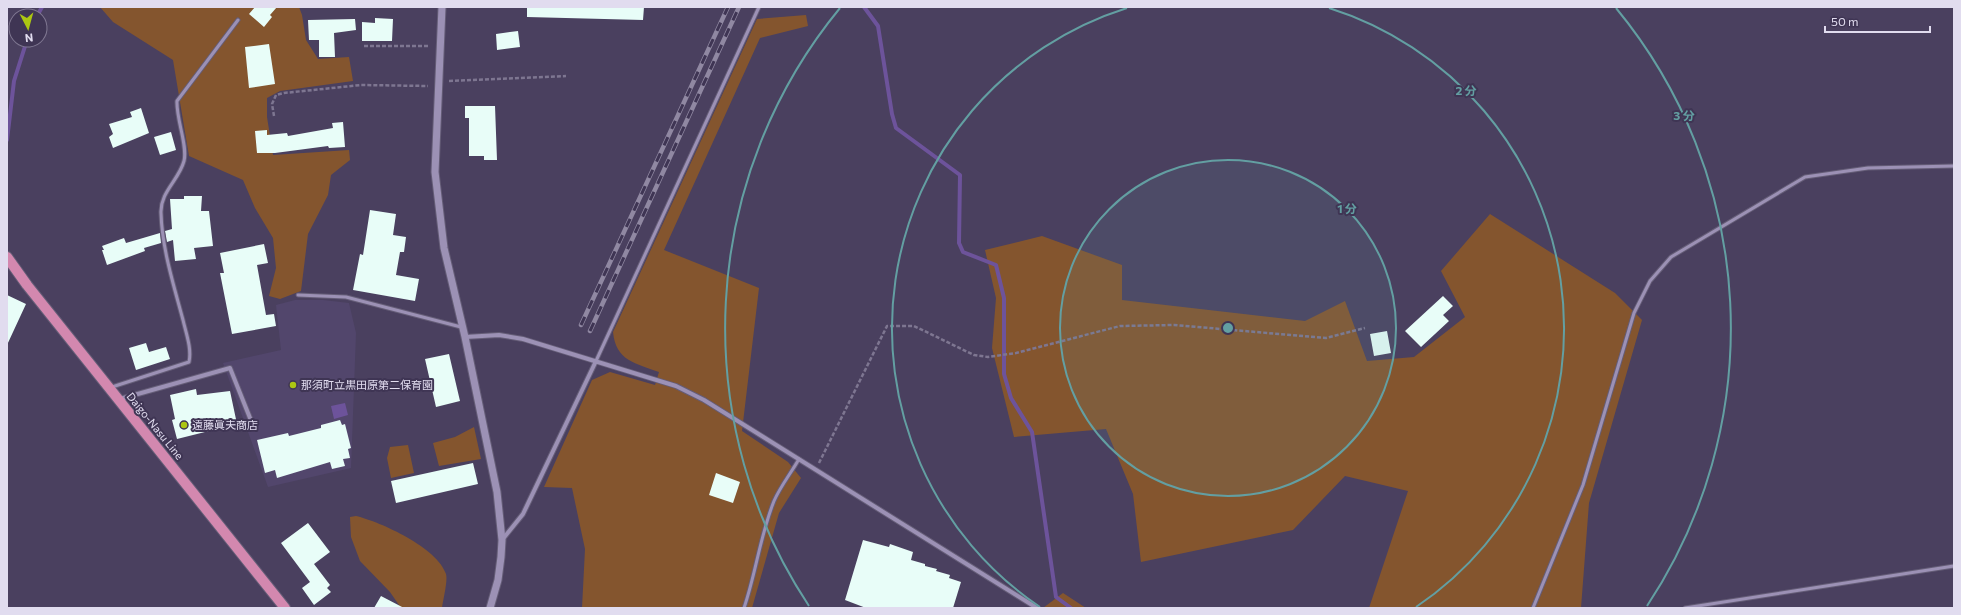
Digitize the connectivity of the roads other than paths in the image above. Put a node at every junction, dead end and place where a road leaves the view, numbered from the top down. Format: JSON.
{"nodes":[{"id":1,"x":442,"y":7,"type":"edge"},
{"id":2,"x":758,"y":7,"type":"edge"},
{"id":3,"x":238,"y":20,"type":"dead end"},
{"id":4,"x":1954,"y":166,"type":"edge"},
{"id":5,"x":7,"y":257,"type":"edge"},
{"id":6,"x":298,"y":294,"type":"dead end"},
{"id":7,"x":463,"y":328,"type":"junction"},
{"id":8,"x":465,"y":337,"type":"junction"},
{"id":9,"x":596,"y":360,"type":"junction"},
{"id":10,"x":109,"y":388,"type":"junction"},
{"id":11,"x":118,"y":399,"type":"junction"},
{"id":12,"x":254,"y":428,"type":"dead end"},
{"id":13,"x":800,"y":459,"type":"junction"},
{"id":14,"x":502,"y":540,"type":"junction"},
{"id":15,"x":1954,"y":566,"type":"edge"},
{"id":16,"x":285,"y":608,"type":"edge"},
{"id":17,"x":490,"y":608,"type":"edge"},
{"id":18,"x":744,"y":608,"type":"edge"},
{"id":19,"x":1037,"y":608,"type":"edge"},
{"id":20,"x":1533,"y":608,"type":"edge"},
{"id":21,"x":1685,"y":608,"type":"edge"}],
"edges":[{"from":1,"to":7,"type":"street"},
{"from":2,"to":9,"type":"lane"},
{"from":3,"to":10,"type":"lane"},
{"from":4,"to":20,"type":"lane"},
{"from":5,"to":10,"type":"main road","name":"Daigo-Nasu Line"},
{"from":6,"to":7,"type":"lane"},
{"from":7,"to":8,"type":"street"},
{"from":8,"to":9,"type":"street"},
{"from":8,"to":14,"type":"street"},
{"from":9,"to":13,"type":"street"},
{"from":9,"to":14,"type":"street"},
{"from":10,"to":11,"type":"main road","name":"Daigo-Nasu Line"},
{"from":11,"to":12,"type":"street"},
{"from":11,"to":16,"type":"main road","name":"Daigo-Nasu Line"},
{"from":13,"to":18,"type":"lane"},
{"from":13,"to":19,"type":"street"},
{"from":14,"to":17,"type":"street"},
{"from":15,"to":21,"type":"lane"}]}
